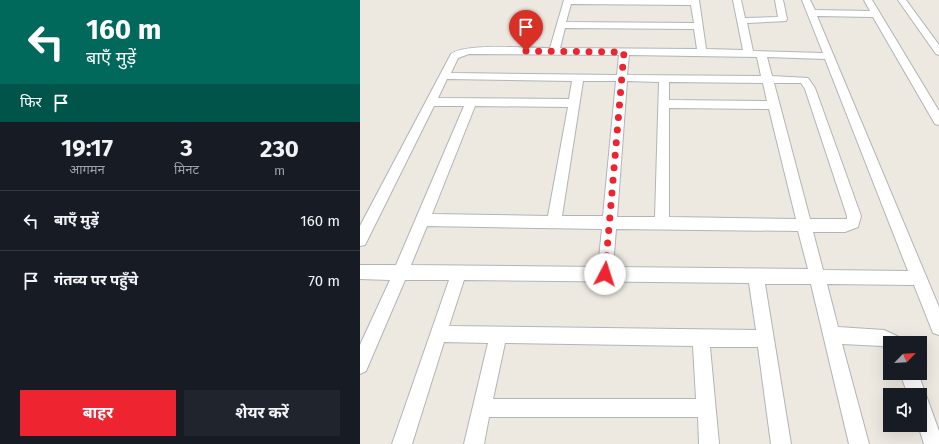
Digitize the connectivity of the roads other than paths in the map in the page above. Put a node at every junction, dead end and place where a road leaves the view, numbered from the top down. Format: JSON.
{"nodes":[{"id":1,"x":736,"y":0,"type":"edge"},
{"id":2,"x":779,"y":0,"type":"edge"},
{"id":3,"x":806,"y":0,"type":"edge"},
{"id":4,"x":868,"y":0,"type":"edge"},
{"id":5,"x":902,"y":0,"type":"edge"},
{"id":6,"x":568,"y":1,"type":"edge"},
{"id":7,"x":612,"y":1,"type":"edge"},
{"id":8,"x":695,"y":1,"type":"edge"},
{"id":9,"x":811,"y":13,"type":"junction"},
{"id":10,"x":876,"y":14,"type":"junction"},
{"id":11,"x":741,"y":21,"type":"junction"},
{"id":12,"x":561,"y":25,"type":"junction"},
{"id":13,"x":698,"y":26,"type":"junction"},
{"id":14,"x":554,"y":51,"type":"junction"},
{"id":15,"x":624,"y":52,"type":"junction"},
{"id":16,"x":702,"y":52,"type":"junction"},
{"id":17,"x":939,"y":52,"type":"edge"},
{"id":18,"x":755,"y":54,"type":"junction"},
{"id":19,"x":829,"y":56,"type":"junction"},
{"id":20,"x":445,"y":76,"type":"junction"},
{"id":21,"x":578,"y":77,"type":"junction"},
{"id":22,"x":621,"y":77,"type":"junction"},
{"id":23,"x":664,"y":78,"type":"junction"},
{"id":24,"x":767,"y":79,"type":"junction"},
{"id":25,"x":928,"y":101,"type":"junction"},
{"id":26,"x":939,"y":101,"type":"edge"},
{"id":27,"x":432,"y":102,"type":"junction"},
{"id":28,"x":470,"y":102,"type":"junction"},
{"id":29,"x":574,"y":104,"type":"junction"},
{"id":30,"x":664,"y":104,"type":"junction"},
{"id":31,"x":774,"y":105,"type":"junction"},
{"id":32,"x":939,"y":120,"type":"edge"},
{"id":33,"x":423,"y":220,"type":"junction"},
{"id":34,"x":554,"y":222,"type":"junction"},
{"id":35,"x":609,"y":224,"type":"junction"},
{"id":36,"x":662,"y":224,"type":"junction"},
{"id":37,"x":804,"y":224,"type":"junction"},
{"id":38,"x":360,"y":240,"type":"edge"},
{"id":39,"x":360,"y":272,"type":"edge"},
{"id":40,"x":402,"y":272,"type":"junction"},
{"id":41,"x":459,"y":272,"type":"junction"},
{"id":42,"x":605,"y":274,"type":"junction"},
{"id":43,"x":756,"y":275,"type":"junction"},
{"id":44,"x":817,"y":276,"type":"junction"},
{"id":45,"x":919,"y":278,"type":"junction"},
{"id":46,"x":939,"y":327,"type":"edge"},
{"id":47,"x":439,"y":334,"type":"junction"},
{"id":48,"x":832,"y":334,"type":"junction"},
{"id":49,"x":498,"y":335,"type":"junction"},
{"id":50,"x":701,"y":338,"type":"junction"},
{"id":51,"x":883,"y":338,"type":"edge"},
{"id":52,"x":766,"y":339,"type":"junction"},
{"id":53,"x":360,"y":365,"type":"edge"},
{"id":54,"x":482,"y":408,"type":"junction"},
{"id":55,"x":706,"y":408,"type":"junction"},
{"id":56,"x":927,"y":424,"type":"edge"},
{"id":57,"x":402,"y":444,"type":"edge"},
{"id":58,"x":474,"y":444,"type":"edge"},
{"id":59,"x":709,"y":444,"type":"edge"},
{"id":60,"x":781,"y":444,"type":"edge"},
{"id":61,"x":859,"y":444,"type":"edge"},
{"id":62,"x":934,"y":444,"type":"edge"}],
"edges":[{"from":1,"to":11,"type":"street"},
{"from":2,"to":11,"type":"street"},
{"from":3,"to":9,"type":"street"},
{"from":4,"to":10,"type":"street"},
{"from":5,"to":17,"type":"street"},
{"from":6,"to":7,"type":"street"},
{"from":6,"to":12,"type":"street"},
{"from":7,"to":8,"type":"street"},
{"from":8,"to":13,"type":"street"},
{"from":9,"to":10,"type":"street"},
{"from":9,"to":19,"type":"street"},
{"from":10,"to":25,"type":"street"},
{"from":11,"to":18,"type":"street"},
{"from":12,"to":13,"type":"street"},
{"from":12,"to":14,"type":"street"},
{"from":13,"to":16,"type":"street"},
{"from":14,"to":15,"type":"street"},
{"from":14,"to":20,"type":"street"},
{"from":15,"to":16,"type":"street"},
{"from":15,"to":22,"type":"street"},
{"from":16,"to":18,"type":"street"},
{"from":18,"to":19,"type":"street"},
{"from":18,"to":24,"type":"street"},
{"from":19,"to":45,"type":"street"},
{"from":20,"to":21,"type":"street"},
{"from":20,"to":27,"type":"street"},
{"from":21,"to":22,"type":"street"},
{"from":21,"to":29,"type":"street"},
{"from":22,"to":23,"type":"street"},
{"from":22,"to":35,"type":"street"},
{"from":23,"to":24,"type":"street"},
{"from":23,"to":30,"type":"street"},
{"from":24,"to":31,"type":"street"},
{"from":24,"to":37,"type":"street"},
{"from":25,"to":26,"type":"street"},
{"from":25,"to":32,"type":"street"},
{"from":27,"to":28,"type":"street"},
{"from":27,"to":38,"type":"street"},
{"from":28,"to":29,"type":"street"},
{"from":28,"to":33,"type":"street"},
{"from":29,"to":34,"type":"street"},
{"from":30,"to":31,"type":"street"},
{"from":30,"to":36,"type":"street"},
{"from":31,"to":37,"type":"street"},
{"from":33,"to":34,"type":"street"},
{"from":33,"to":40,"type":"street"},
{"from":34,"to":35,"type":"street"},
{"from":35,"to":36,"type":"street"},
{"from":35,"to":42,"type":"street"},
{"from":36,"to":37,"type":"street"},
{"from":37,"to":44,"type":"street"},
{"from":39,"to":40,"type":"street"},
{"from":40,"to":41,"type":"street"},
{"from":40,"to":53,"type":"street"},
{"from":41,"to":42,"type":"street"},
{"from":41,"to":47,"type":"street"},
{"from":42,"to":43,"type":"street"},
{"from":43,"to":44,"type":"street"},
{"from":43,"to":52,"type":"street"},
{"from":44,"to":45,"type":"street"},
{"from":44,"to":48,"type":"street"},
{"from":45,"to":46,"type":"street"},
{"from":47,"to":49,"type":"street"},
{"from":47,"to":57,"type":"street"},
{"from":48,"to":51,"type":"street"},
{"from":48,"to":61,"type":"street"},
{"from":49,"to":50,"type":"street"},
{"from":49,"to":54,"type":"street"},
{"from":50,"to":52,"type":"street"},
{"from":50,"to":55,"type":"street"},
{"from":52,"to":60,"type":"street"},
{"from":54,"to":55,"type":"street"},
{"from":54,"to":58,"type":"street"},
{"from":55,"to":59,"type":"street"},
{"from":56,"to":62,"type":"street"}]}
